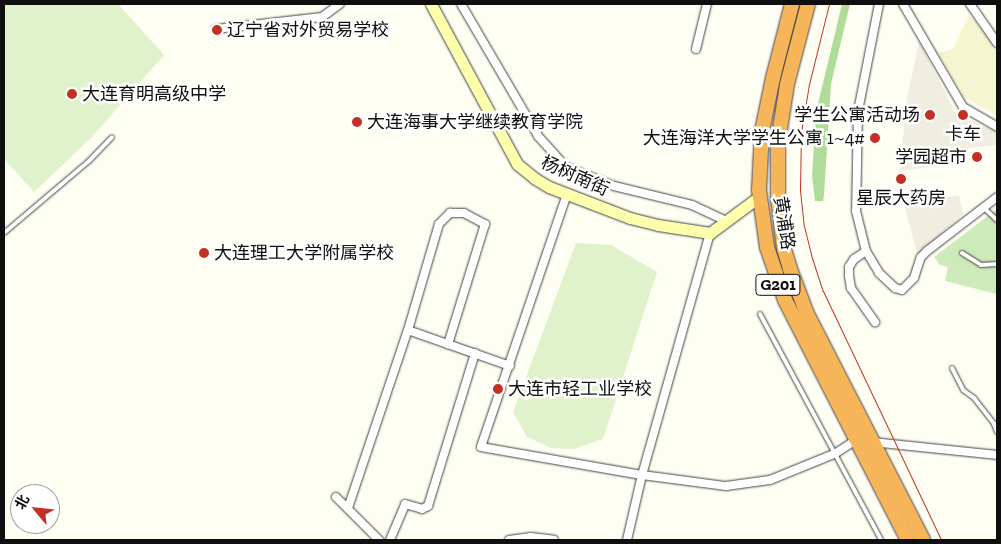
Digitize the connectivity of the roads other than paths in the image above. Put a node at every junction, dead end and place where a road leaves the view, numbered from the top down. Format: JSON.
{"nodes":[{"id":1,"x":340,"y":4,"type":"edge"},
{"id":2,"x":430,"y":4,"type":"edge"},
{"id":3,"x":462,"y":4,"type":"edge"},
{"id":4,"x":707,"y":4,"type":"edge"},
{"id":5,"x":792,"y":4,"type":"edge"},
{"id":6,"x":808,"y":4,"type":"edge"},
{"id":7,"x":879,"y":4,"type":"edge"},
{"id":8,"x":903,"y":4,"type":"edge"},
{"id":9,"x":970,"y":4,"type":"edge"},
{"id":10,"x":216,"y":29,"type":"dead end"},
{"id":11,"x":997,"y":43,"type":"edge"},
{"id":12,"x":696,"y":49,"type":"dead end"},
{"id":13,"x":997,"y":126,"type":"edge"},
{"id":14,"x":112,"y":137,"type":"dead end"},
{"id":15,"x":566,"y":194,"type":"junction"},
{"id":16,"x":760,"y":196,"type":"junction"},
{"id":17,"x":997,"y":197,"type":"edge"},
{"id":18,"x":984,"y":208,"type":"junction"},
{"id":19,"x":722,"y":219,"type":"dead end"},
{"id":20,"x":997,"y":220,"type":"edge"},
{"id":21,"x":4,"y":233,"type":"edge"},
{"id":22,"x":710,"y":233,"type":"junction"},
{"id":23,"x":866,"y":251,"type":"junction"},
{"id":24,"x":962,"y":253,"type":"dead end"},
{"id":25,"x":997,"y":264,"type":"edge"},
{"id":26,"x":760,"y":314,"type":"dead end"},
{"id":27,"x":875,"y":322,"type":"dead end"},
{"id":28,"x":408,"y":330,"type":"junction"},
{"id":29,"x":448,"y":344,"type":"junction"},
{"id":30,"x":475,"y":353,"type":"junction"},
{"id":31,"x":510,"y":366,"type":"junction"},
{"id":32,"x":952,"y":368,"type":"dead end"},
{"id":33,"x":997,"y":432,"type":"edge"},
{"id":34,"x":856,"y":440,"type":"junction"},
{"id":35,"x":872,"y":442,"type":"junction"},
{"id":36,"x":836,"y":453,"type":"junction"},
{"id":37,"x":997,"y":455,"type":"edge"},
{"id":38,"x":642,"y":475,"type":"junction"},
{"id":39,"x":336,"y":497,"type":"dead end"},
{"id":40,"x":348,"y":508,"type":"junction"},
{"id":41,"x":379,"y":540,"type":"edge"},
{"id":42,"x":390,"y":540,"type":"edge"},
{"id":43,"x":508,"y":540,"type":"edge"},
{"id":44,"x":554,"y":540,"type":"edge"},
{"id":45,"x":627,"y":540,"type":"edge"},
{"id":46,"x":882,"y":540,"type":"edge"},
{"id":47,"x":908,"y":540,"type":"edge"},
{"id":48,"x":923,"y":540,"type":"edge"}],
"edges":[{"from":1,"to":10,"type":"street"},
{"from":2,"to":15,"type":"street","name":"杨树南街"},
{"from":3,"to":19,"type":"street"},
{"from":4,"to":12,"type":"street"},
{"from":5,"to":16,"type":"highway","name":"黄浦路","number":"G201"},
{"from":6,"to":35,"type":"highway","name":"黄浦路","number":"G201"},
{"from":7,"to":23,"type":"street"},
{"from":8,"to":13,"type":"street"},
{"from":9,"to":11,"type":"street"},
{"from":14,"to":21,"type":"lane"},
{"from":15,"to":22,"type":"street","name":"杨树南街"},
{"from":15,"to":31,"type":"street"},
{"from":16,"to":22,"type":"street"},
{"from":16,"to":34,"type":"highway","name":"黄浦路","number":"G201"},
{"from":17,"to":18,"type":"street"},
{"from":18,"to":20,"type":"lane"},
{"from":18,"to":23,"type":"street"},
{"from":22,"to":38,"type":"street"},
{"from":23,"to":27,"type":"street"},
{"from":24,"to":25,"type":"lane"},
{"from":26,"to":36,"type":"lane"},
{"from":28,"to":29,"type":"street"},
{"from":28,"to":29,"type":"street"},
{"from":28,"to":40,"type":"street"},
{"from":29,"to":30,"type":"street"},
{"from":30,"to":31,"type":"street"},
{"from":30,"to":42,"type":"street"},
{"from":31,"to":38,"type":"street"},
{"from":32,"to":33,"type":"lane"},
{"from":34,"to":36,"type":"street"},
{"from":34,"to":47,"type":"highway","name":"黄浦路","number":"G201"},
{"from":35,"to":37,"type":"street"},
{"from":35,"to":48,"type":"highway","name":"黄浦路","number":"G201"},
{"from":36,"to":38,"type":"street"},
{"from":36,"to":46,"type":"lane"},
{"from":38,"to":45,"type":"street"},
{"from":39,"to":40,"type":"street"},
{"from":40,"to":41,"type":"street"},
{"from":43,"to":44,"type":"street"}]}
